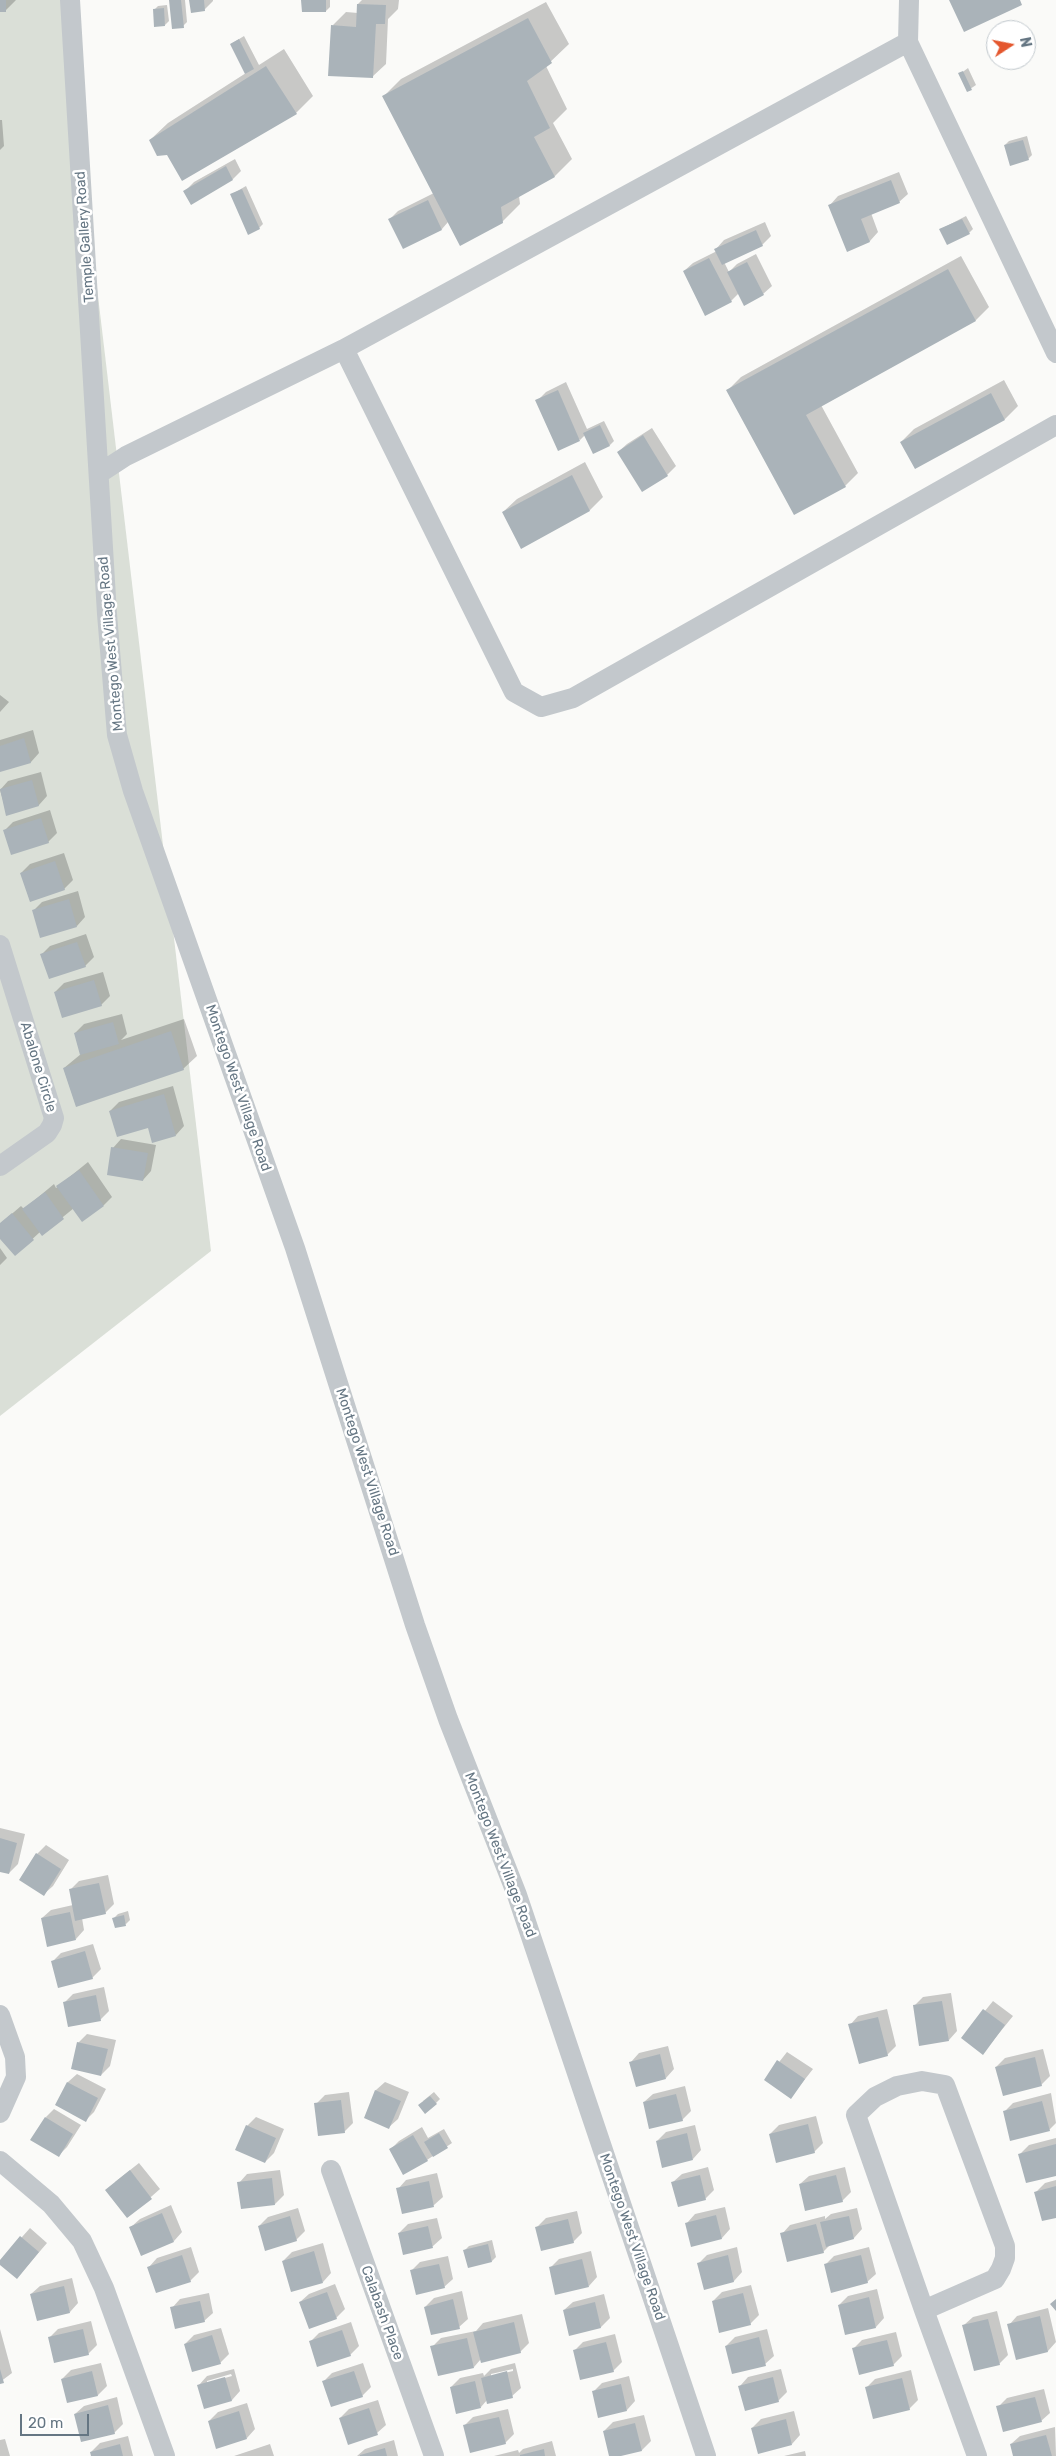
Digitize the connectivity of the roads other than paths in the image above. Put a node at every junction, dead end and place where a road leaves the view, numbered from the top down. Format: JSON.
{"nodes":[{"id":1,"x":70,"y":0,"type":"edge"},
{"id":2,"x":909,"y":0,"type":"edge"},
{"id":3,"x":908,"y":42,"type":"junction"},
{"id":4,"x":344,"y":348,"type":"junction"},
{"id":5,"x":1056,"y":353,"type":"edge"},
{"id":6,"x":1056,"y":425,"type":"edge"},
{"id":7,"x":100,"y":474,"type":"junction"},
{"id":8,"x":0,"y":945,"type":"edge"},
{"id":9,"x":9,"y":1003,"type":"edge"},
{"id":10,"x":0,"y":1166,"type":"edge"},
{"id":11,"x":0,"y":2015,"type":"edge"},
{"id":12,"x":0,"y":2113,"type":"edge"},
{"id":13,"x":0,"y":2161,"type":"edge"},
{"id":14,"x":330,"y":2170,"type":"dead end"},
{"id":15,"x":924,"y":2310,"type":"junction"},
{"id":16,"x":165,"y":2456,"type":"edge"},
{"id":17,"x":434,"y":2456,"type":"edge"},
{"id":18,"x":706,"y":2456,"type":"edge"},
{"id":19,"x":977,"y":2456,"type":"edge"}],
"edges":[{"from":1,"to":7,"type":"street","name":"Temple Gallery Road"},
{"from":2,"to":3,"type":"street"},
{"from":3,"to":4,"type":"street"},
{"from":3,"to":5,"type":"street"},
{"from":4,"to":6,"type":"street"},
{"from":4,"to":7,"type":"street"},
{"from":7,"to":18,"type":"street","name":"Montego West Village Road"},
{"from":8,"to":9,"type":"street","name":"Abalone Circle"},
{"from":9,"to":10,"type":"street","name":"Abalone Circle"},
{"from":11,"to":12,"type":"street"},
{"from":13,"to":16,"type":"street"},
{"from":14,"to":17,"type":"street","name":"Calabash Place"},
{"from":15,"to":15,"type":"street"},
{"from":15,"to":19,"type":"street"}]}
